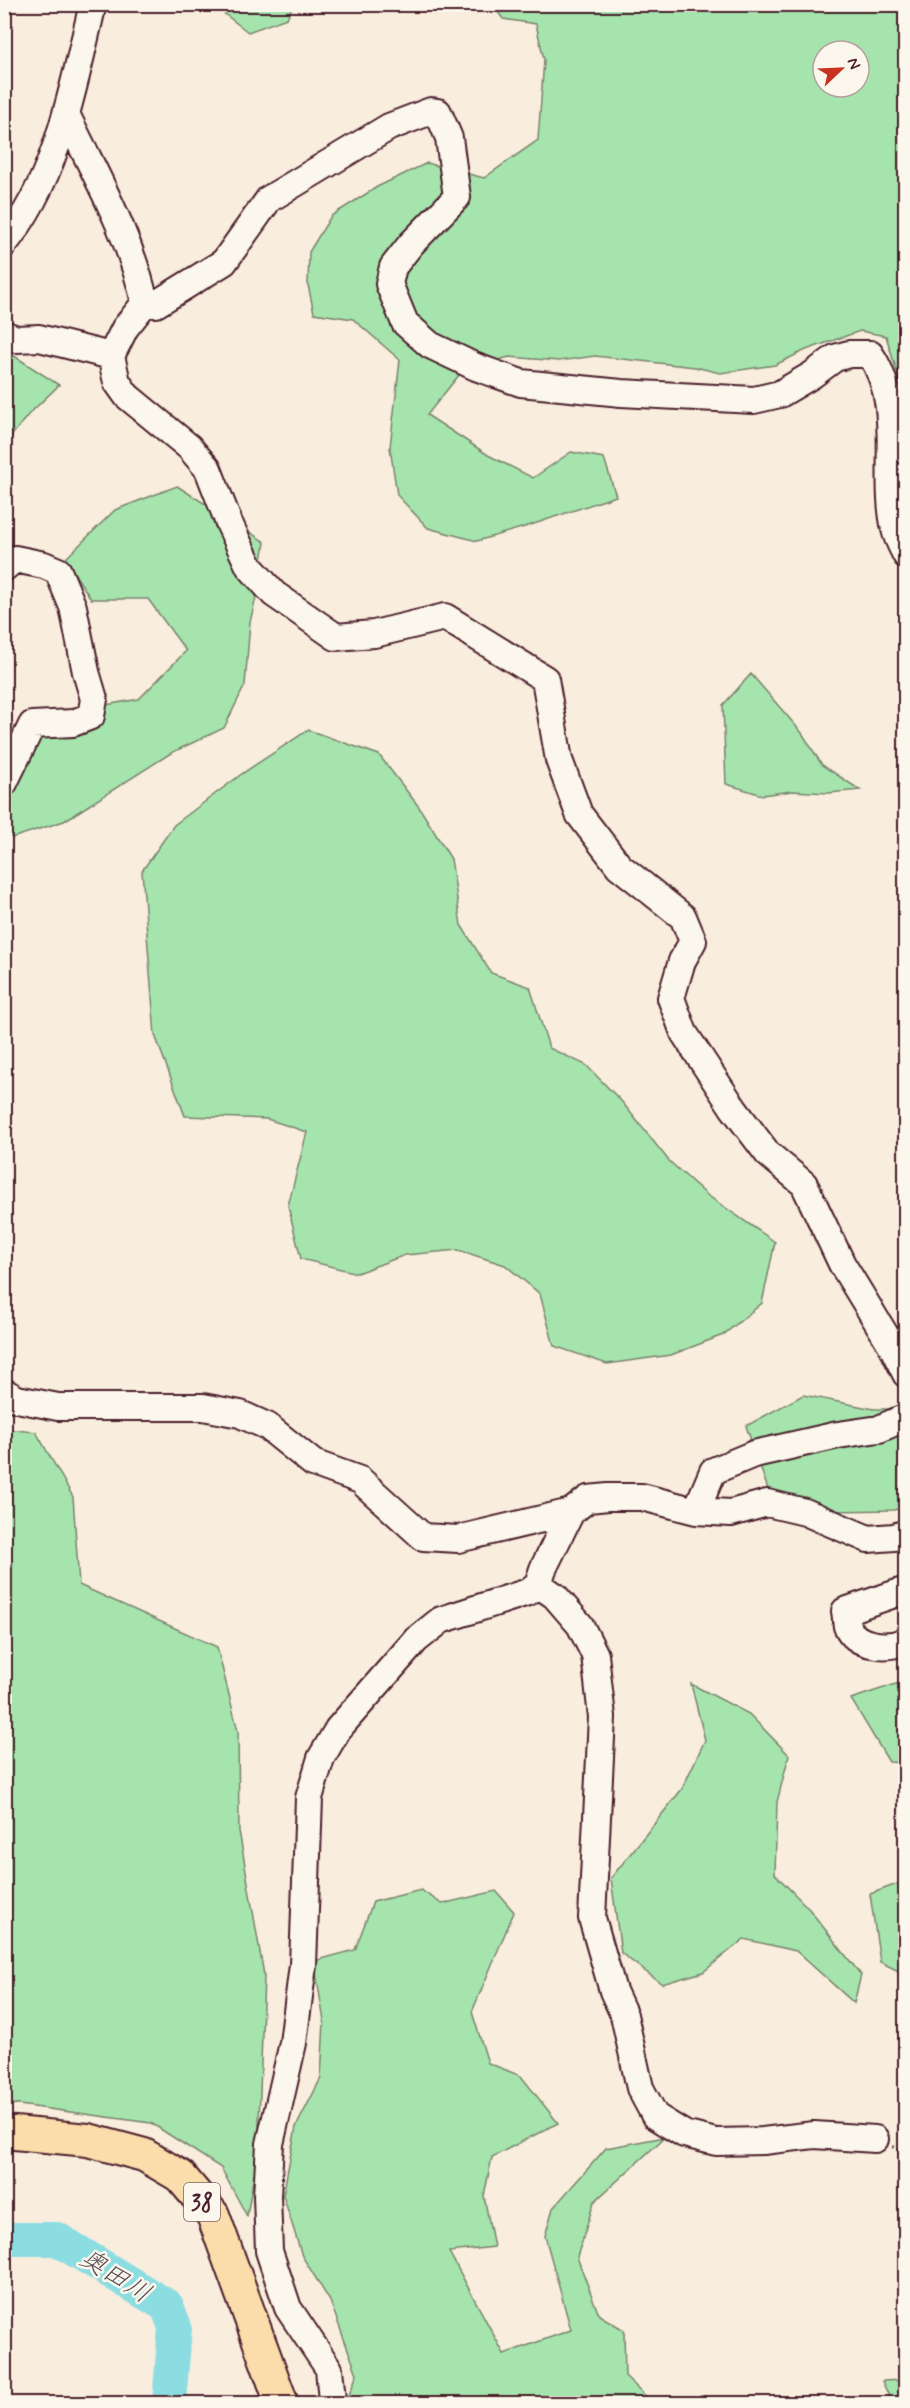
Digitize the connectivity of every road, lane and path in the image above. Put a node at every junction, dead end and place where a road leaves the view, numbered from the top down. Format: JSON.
{"nodes":[{"id":1,"x":93,"y":4,"type":"edge"},
{"id":2,"x":66,"y":114,"type":"junction"},
{"id":3,"x":4,"y":244,"type":"edge"},
{"id":4,"x":145,"y":303,"type":"junction"},
{"id":5,"x":4,"y":334,"type":"edge"},
{"id":6,"x":111,"y":356,"type":"junction"},
{"id":7,"x":906,"y":555,"type":"edge"},
{"id":8,"x":4,"y":568,"type":"edge"},
{"id":9,"x":4,"y":783,"type":"edge"},
{"id":10,"x":906,"y":1374,"type":"edge"},
{"id":11,"x":4,"y":1392,"type":"edge"},
{"id":12,"x":906,"y":1417,"type":"edge"},
{"id":13,"x":696,"y":1511,"type":"junction"},
{"id":14,"x":571,"y":1512,"type":"junction"},
{"id":15,"x":906,"y":1533,"type":"edge"},
{"id":16,"x":538,"y":1584,"type":"junction"},
{"id":17,"x":906,"y":1590,"type":"edge"},
{"id":18,"x":906,"y":1641,"type":"edge"},
{"id":19,"x":4,"y":2132,"type":"edge"},
{"id":20,"x":875,"y":2139,"type":"dead end"},
{"id":21,"x":282,"y":2403,"type":"edge"},
{"id":22,"x":328,"y":2403,"type":"edge"}],
"edges":[{"from":1,"to":2,"type":"street"},
{"from":2,"to":3,"type":"street"},
{"from":2,"to":4,"type":"street"},
{"from":4,"to":6,"type":"street"},
{"from":4,"to":7,"type":"street"},
{"from":5,"to":6,"type":"street"},
{"from":6,"to":10,"type":"street"},
{"from":8,"to":9,"type":"street"},
{"from":11,"to":14,"type":"street"},
{"from":12,"to":13,"type":"street"},
{"from":13,"to":14,"type":"street"},
{"from":13,"to":15,"type":"street"},
{"from":14,"to":16,"type":"street"},
{"from":16,"to":20,"type":"street"},
{"from":16,"to":22,"type":"street"},
{"from":17,"to":18,"type":"street"},
{"from":19,"to":21,"type":"main road","number":"38"}]}
